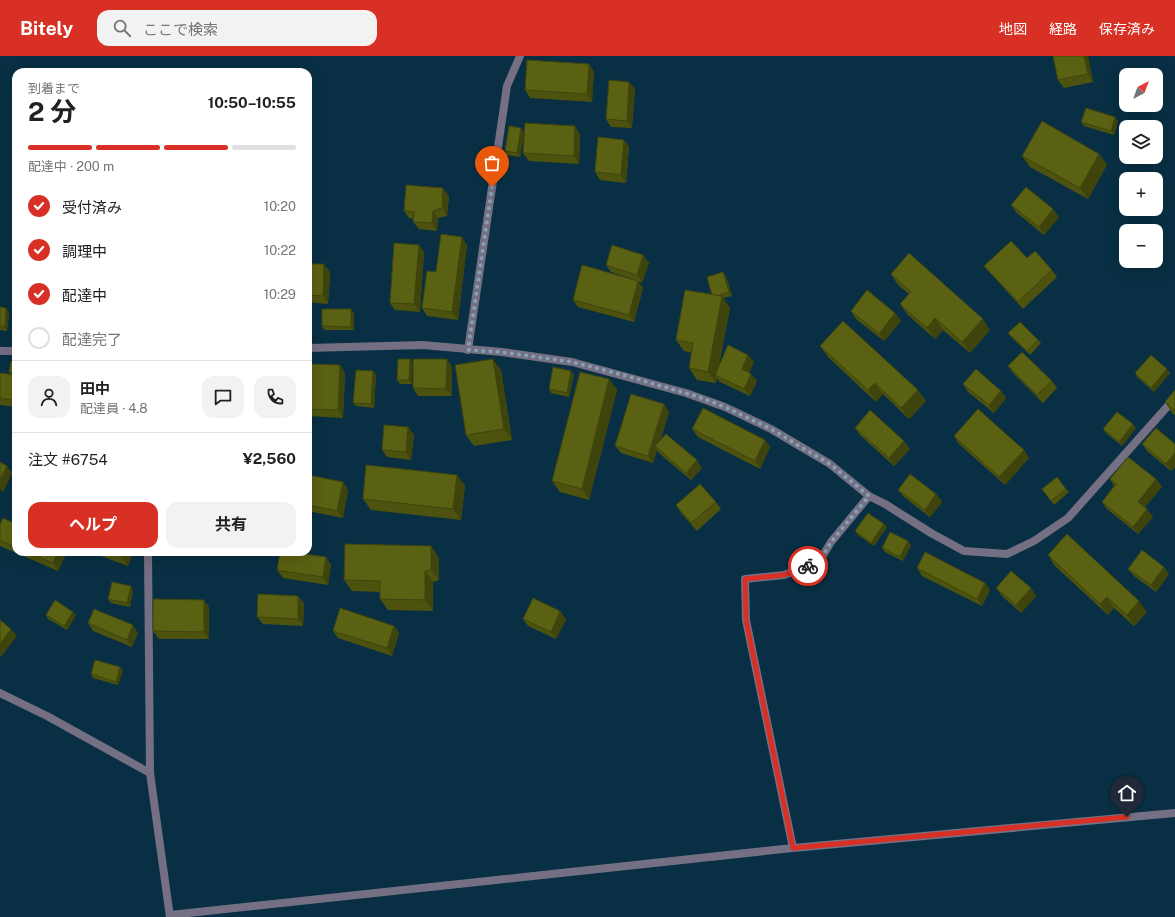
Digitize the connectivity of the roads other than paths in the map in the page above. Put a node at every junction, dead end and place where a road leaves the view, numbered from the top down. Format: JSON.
{"nodes":[{"id":1,"x":520,"y":56,"type":"edge"},
{"id":2,"x":312,"y":348,"type":"edge"},
{"id":3,"x":468,"y":350,"type":"junction"},
{"id":4,"x":0,"y":351,"type":"edge"},
{"id":5,"x":12,"y":351,"type":"edge"},
{"id":6,"x":1175,"y":398,"type":"edge"},
{"id":7,"x":869,"y":496,"type":"junction"},
{"id":8,"x":148,"y":556,"type":"edge"},
{"id":9,"x":0,"y":693,"type":"edge"},
{"id":10,"x":150,"y":773,"type":"junction"},
{"id":11,"x":1175,"y":813,"type":"edge"},
{"id":12,"x":793,"y":848,"type":"junction"},
{"id":13,"x":170,"y":916,"type":"edge"}],
"edges":[{"from":1,"to":3,"type":"street"},
{"from":2,"to":3,"type":"street"},
{"from":3,"to":7,"type":"street"},
{"from":4,"to":5,"type":"street"},
{"from":6,"to":7,"type":"street"},
{"from":7,"to":12,"type":"street"},
{"from":8,"to":10,"type":"street"},
{"from":9,"to":10,"type":"street"},
{"from":10,"to":13,"type":"street"},
{"from":11,"to":12,"type":"street"},
{"from":12,"to":13,"type":"street"}]}
